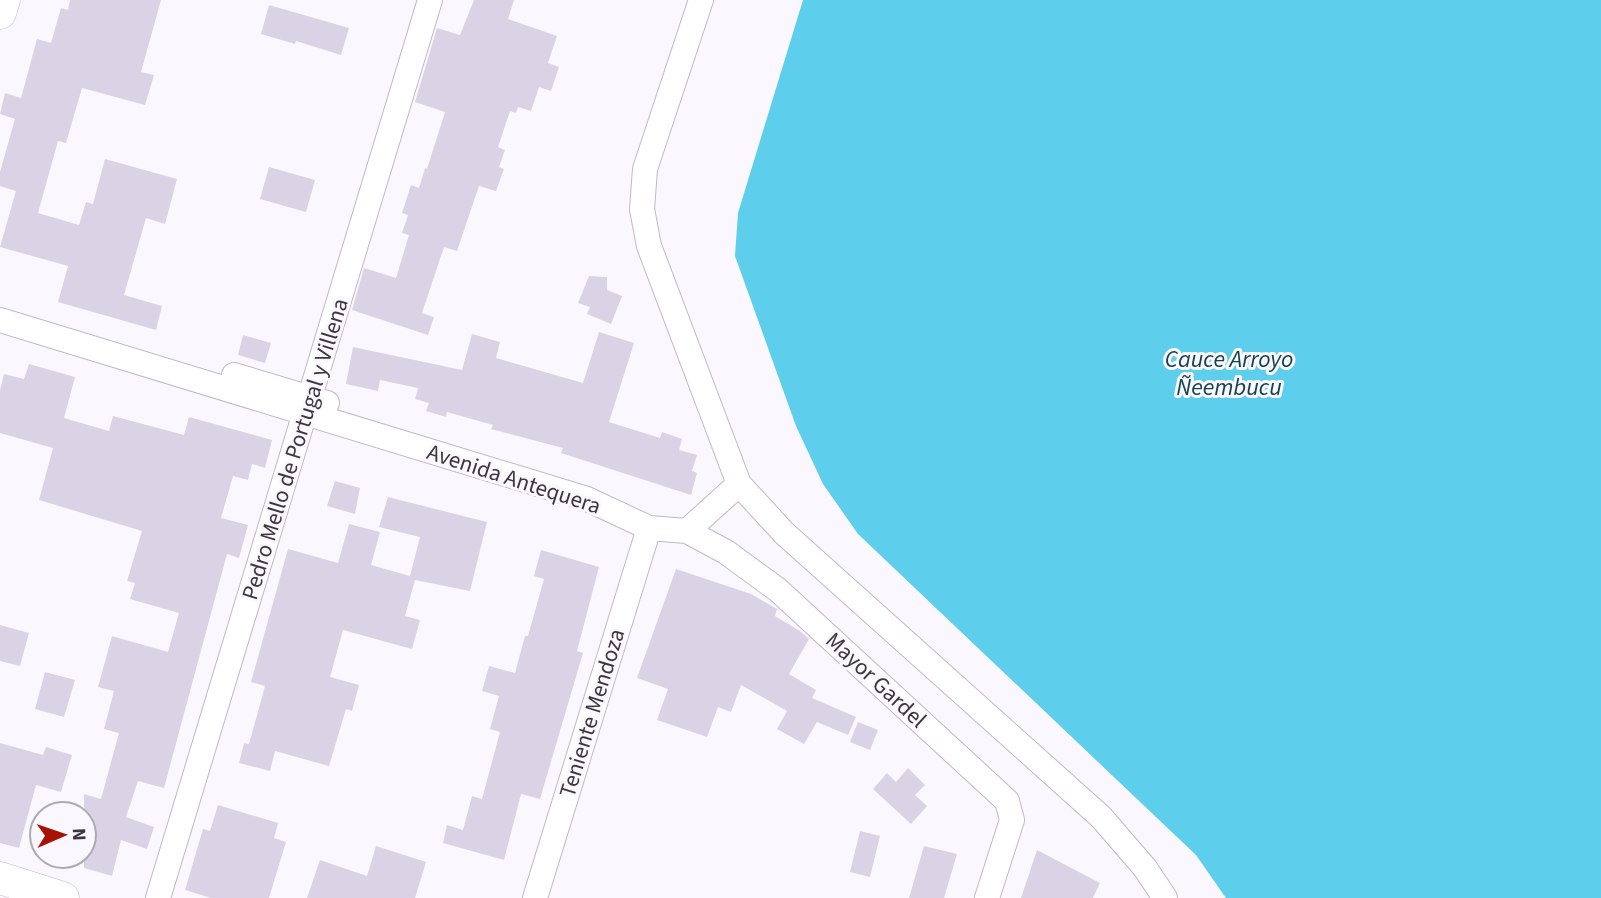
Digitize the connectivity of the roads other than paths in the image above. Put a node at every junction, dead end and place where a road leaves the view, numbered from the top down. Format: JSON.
{"nodes":[{"id":1,"x":4,"y":0,"type":"edge"},
{"id":2,"x":430,"y":0,"type":"edge"},
{"id":3,"x":701,"y":0,"type":"edge"},
{"id":4,"x":0,"y":13,"type":"edge"},
{"id":5,"x":0,"y":304,"type":"edge"},
{"id":6,"x":0,"y":320,"type":"edge"},
{"id":7,"x":308,"y":406,"type":"junction"},
{"id":8,"x":739,"y":484,"type":"junction"},
{"id":9,"x":649,"y":528,"type":"junction"},
{"id":10,"x":687,"y":531,"type":"junction"},
{"id":11,"x":0,"y":878,"type":"edge"},
{"id":12,"x":63,"y":898,"type":"edge"},
{"id":13,"x":158,"y":898,"type":"edge"},
{"id":14,"x":535,"y":898,"type":"edge"},
{"id":15,"x":987,"y":898,"type":"edge"},
{"id":16,"x":1165,"y":898,"type":"edge"}],
"edges":[{"from":1,"to":4,"type":"main road"},
{"from":2,"to":7,"type":"street","name":"Pedro Mello de Portugal y Villena"},
{"from":3,"to":8,"type":"street"},
{"from":5,"to":7,"type":"street","name":"Avenida Antequera"},
{"from":6,"to":7,"type":"street","name":"Avenida Antequera"},
{"from":7,"to":9,"type":"street","name":"Avenida Antequera"},
{"from":7,"to":13,"type":"street","name":"Pedro Mello de Portugal y Villena"},
{"from":8,"to":10,"type":"street"},
{"from":8,"to":16,"type":"street"},
{"from":9,"to":10,"type":"street","name":"Mayor Gardel"},
{"from":9,"to":14,"type":"street","name":"Teniente Mendoza"},
{"from":10,"to":15,"type":"street","name":"Mayor Gardel"},
{"from":11,"to":12,"type":"main road"}]}
